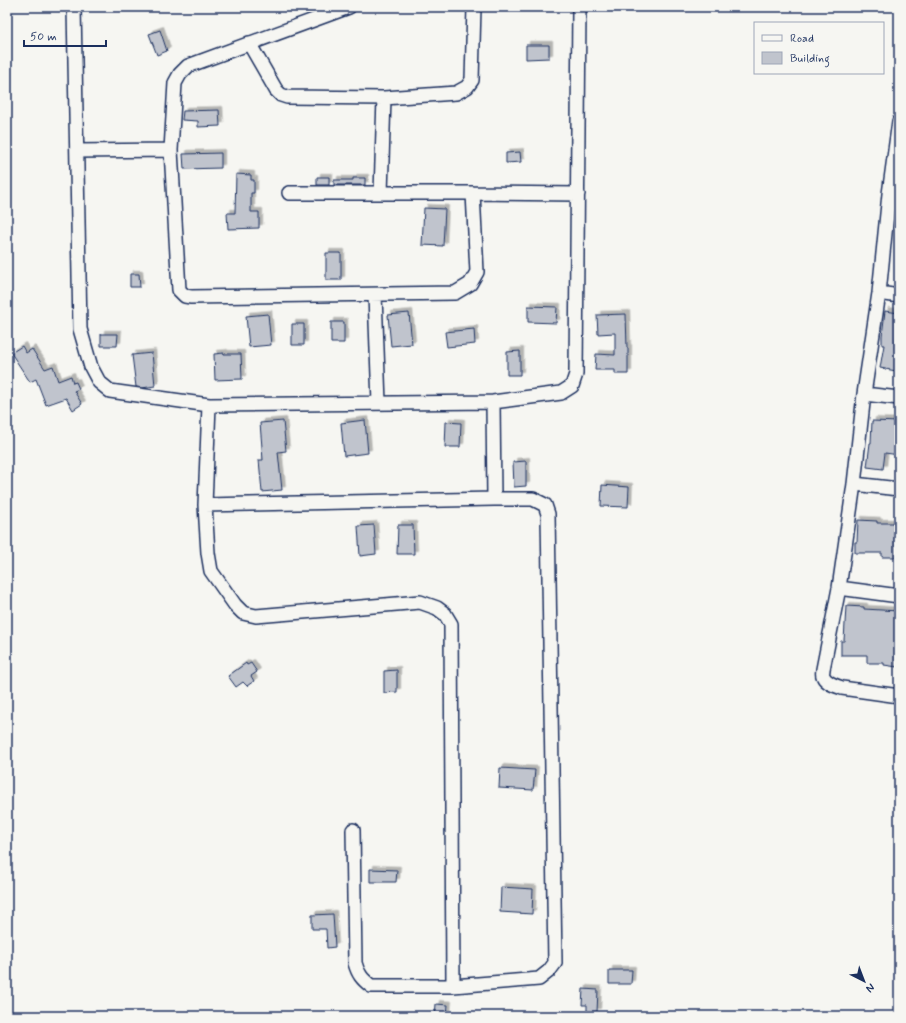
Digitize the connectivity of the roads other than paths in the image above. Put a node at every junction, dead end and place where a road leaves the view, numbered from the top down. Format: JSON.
{"nodes":[{"id":1,"x":74,"y":7,"type":"edge"},
{"id":2,"x":349,"y":7,"type":"edge"},
{"id":3,"x":474,"y":7,"type":"edge"},
{"id":4,"x":579,"y":7,"type":"edge"},
{"id":5,"x":249,"y":43,"type":"junction"},
{"id":6,"x":384,"y":98,"type":"junction"},
{"id":7,"x":899,"y":121,"type":"edge"},
{"id":8,"x":171,"y":150,"type":"junction"},
{"id":9,"x":77,"y":151,"type":"junction"},
{"id":10,"x":289,"y":193,"type":"dead end"},
{"id":11,"x":381,"y":193,"type":"junction"},
{"id":12,"x":473,"y":193,"type":"junction"},
{"id":13,"x":578,"y":194,"type":"junction"},
{"id":14,"x":894,"y":195,"type":"edge"},
{"id":15,"x":879,"y":293,"type":"junction"},
{"id":16,"x":375,"y":295,"type":"junction"},
{"id":17,"x":899,"y":296,"type":"edge"},
{"id":18,"x":864,"y":394,"type":"junction"},
{"id":19,"x":899,"y":398,"type":"edge"},
{"id":20,"x":493,"y":402,"type":"junction"},
{"id":21,"x":379,"y":403,"type":"junction"},
{"id":22,"x":209,"y":405,"type":"junction"},
{"id":23,"x":854,"y":484,"type":"junction"},
{"id":24,"x":899,"y":489,"type":"edge"},
{"id":25,"x":494,"y":499,"type":"junction"},
{"id":26,"x":205,"y":505,"type":"junction"},
{"id":27,"x":839,"y":588,"type":"junction"},
{"id":28,"x":899,"y":596,"type":"edge"},
{"id":29,"x":899,"y":696,"type":"edge"},
{"id":30,"x":353,"y":830,"type":"dead end"},
{"id":31,"x":453,"y":986,"type":"junction"}],
"edges":[{"from":1,"to":9,"type":"street"},
{"from":2,"to":5,"type":"street"},
{"from":3,"to":6,"type":"street"},
{"from":4,"to":13,"type":"street"},
{"from":5,"to":6,"type":"street"},
{"from":5,"to":8,"type":"street"},
{"from":6,"to":11,"type":"street"},
{"from":7,"to":14,"type":"street"},
{"from":8,"to":9,"type":"street"},
{"from":8,"to":16,"type":"street"},
{"from":9,"to":22,"type":"street"},
{"from":10,"to":11,"type":"street"},
{"from":11,"to":12,"type":"street"},
{"from":12,"to":13,"type":"street"},
{"from":12,"to":16,"type":"street"},
{"from":13,"to":20,"type":"street"},
{"from":14,"to":15,"type":"street"},
{"from":15,"to":17,"type":"street"},
{"from":15,"to":18,"type":"street"},
{"from":16,"to":21,"type":"street"},
{"from":18,"to":19,"type":"street"},
{"from":18,"to":23,"type":"street"},
{"from":20,"to":21,"type":"street"},
{"from":20,"to":25,"type":"street"},
{"from":21,"to":22,"type":"street"},
{"from":22,"to":26,"type":"street"},
{"from":23,"to":24,"type":"street"},
{"from":23,"to":27,"type":"street"},
{"from":25,"to":26,"type":"street"},
{"from":25,"to":31,"type":"street"},
{"from":26,"to":31,"type":"street"},
{"from":27,"to":28,"type":"street"},
{"from":27,"to":29,"type":"street"},
{"from":30,"to":31,"type":"street"}]}
